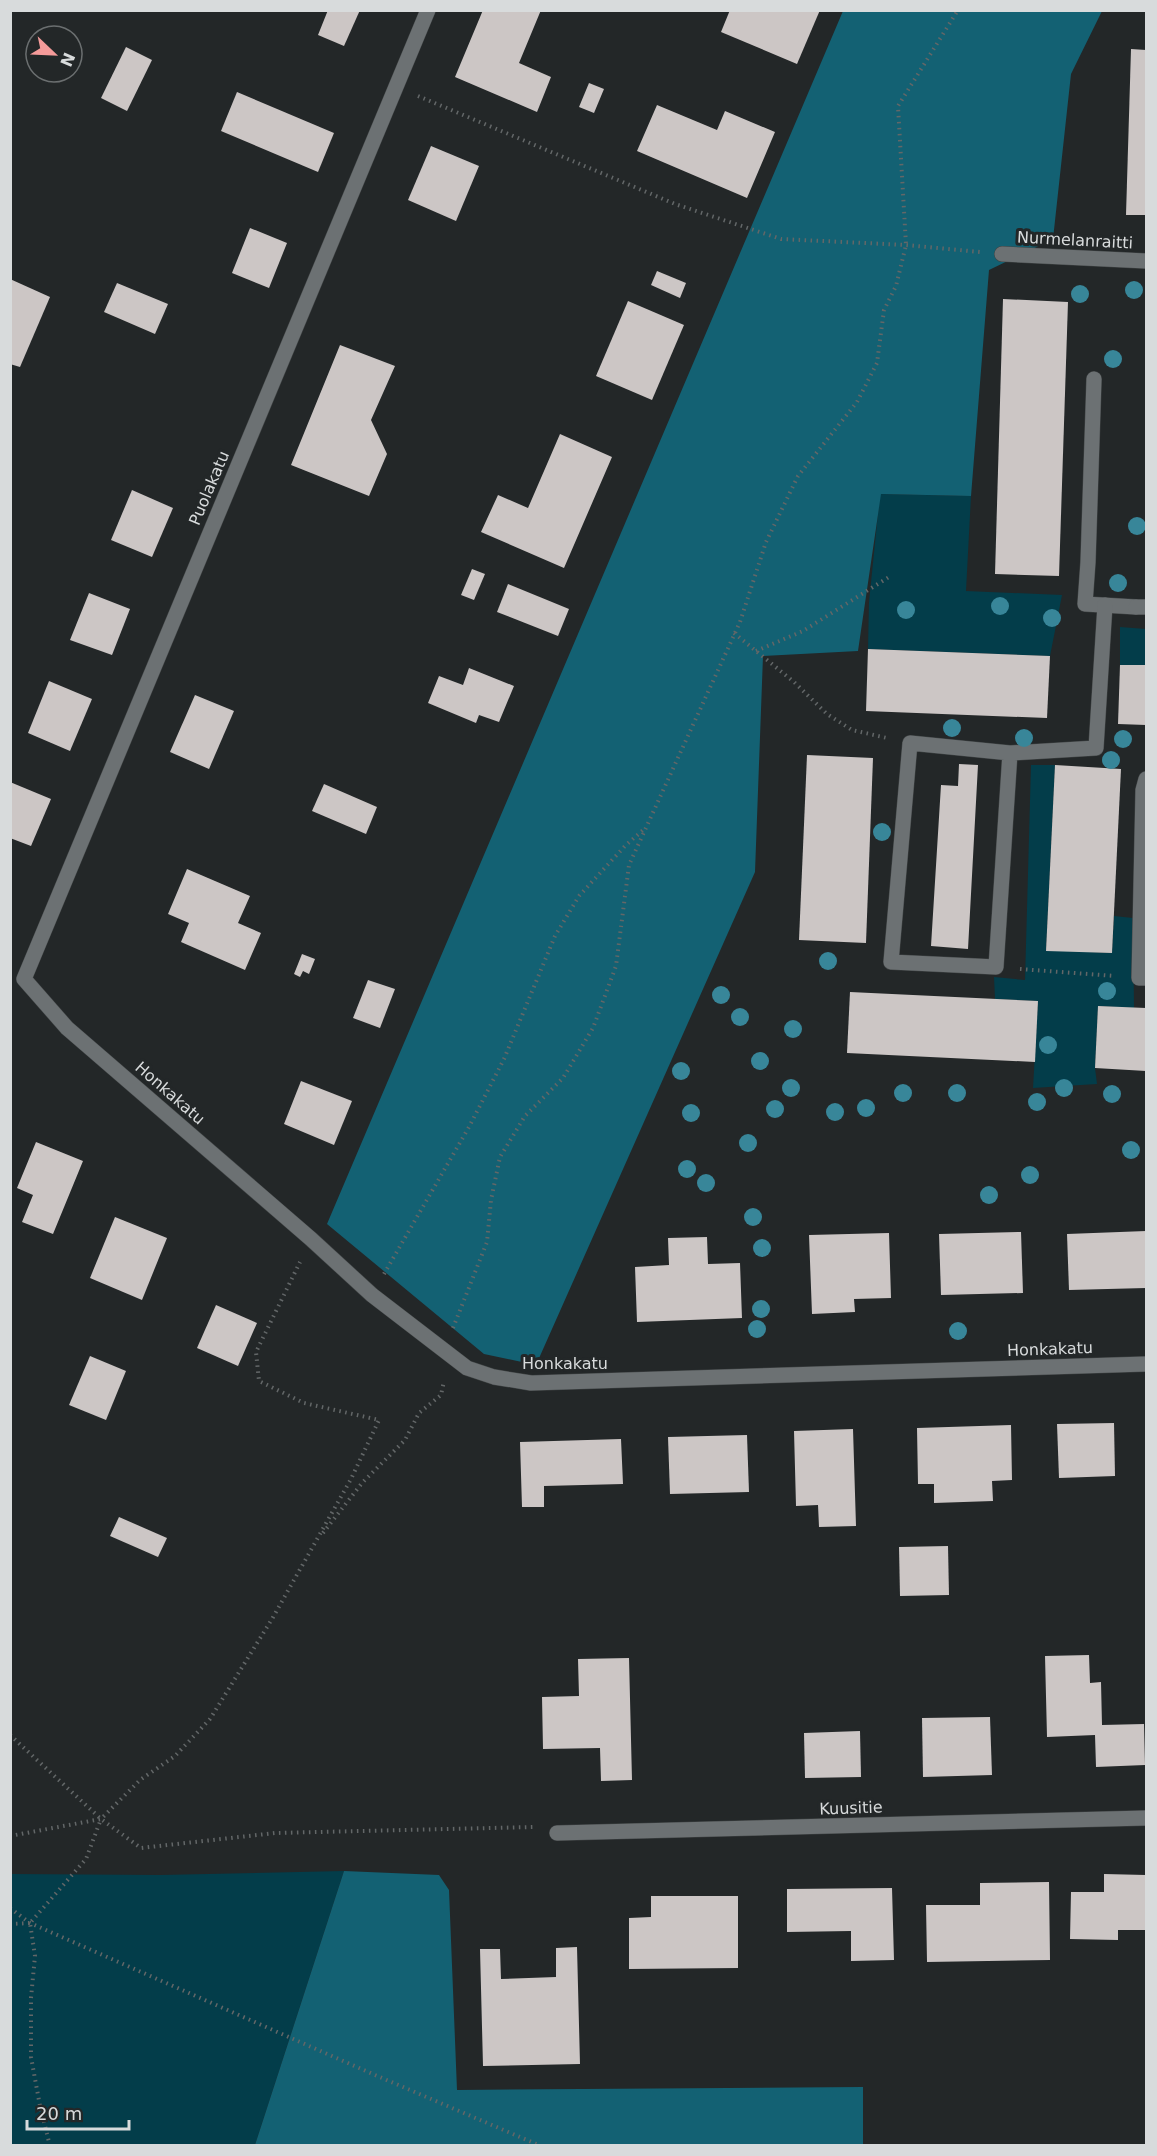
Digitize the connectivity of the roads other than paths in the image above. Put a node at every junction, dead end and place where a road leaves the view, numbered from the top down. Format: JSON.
{"nodes":[{"id":1,"x":428,"y":10,"type":"edge"},
{"id":2,"x":1002,"y":254,"type":"road end"},
{"id":3,"x":1146,"y":261,"type":"edge"},
{"id":4,"x":1094,"y":379,"type":"dead end"},
{"id":5,"x":1105,"y":605,"type":"junction"},
{"id":6,"x":1141,"y":607,"type":"edge"},
{"id":7,"x":1010,"y":753,"type":"junction"},
{"id":8,"x":1146,"y":779,"type":"edge"},
{"id":9,"x":1143,"y":978,"type":"edge"},
{"id":10,"x":24,"y":979,"type":"joint"},
{"id":11,"x":1146,"y":1364,"type":"edge"},
{"id":12,"x":1146,"y":1818,"type":"edge"},
{"id":13,"x":557,"y":1833,"type":"road end"}],
"edges":[{"from":1,"to":10,"type":"street","name":"Puolakatu"},
{"from":2,"to":3,"type":"street","name":"Nurmelanraitti"},
{"from":4,"to":5,"type":"street"},
{"from":5,"to":6,"type":"street"},
{"from":5,"to":7,"type":"street"},
{"from":7,"to":7,"type":"street"},
{"from":8,"to":9,"type":"street"},
{"from":10,"to":11,"type":"street","name":"Honkakatu"},
{"from":12,"to":13,"type":"street","name":"Kuusitie"}]}
